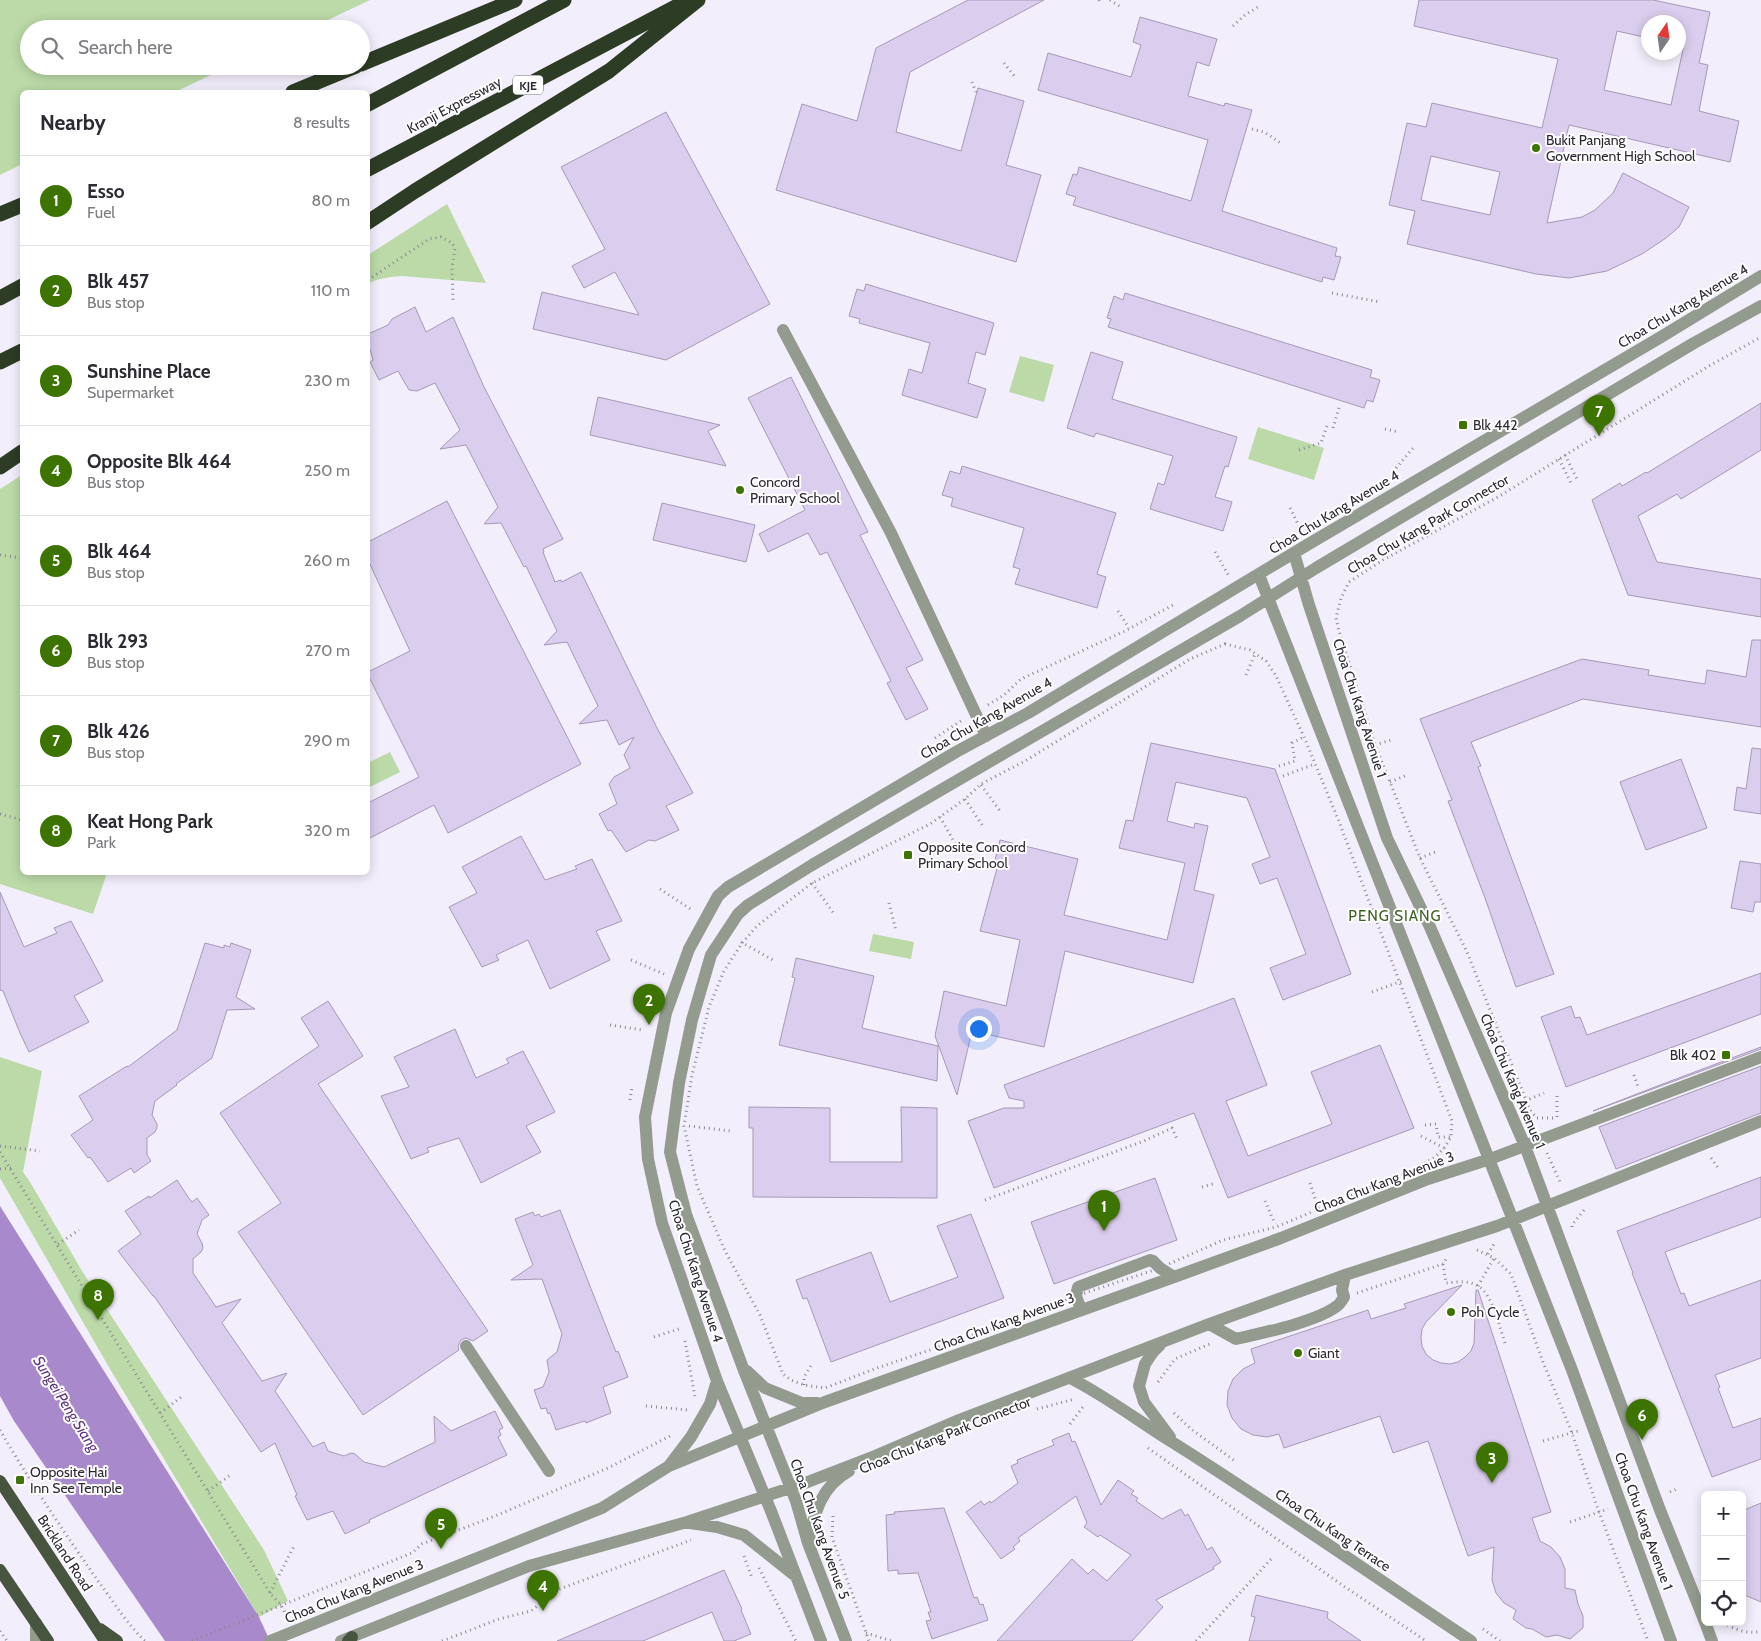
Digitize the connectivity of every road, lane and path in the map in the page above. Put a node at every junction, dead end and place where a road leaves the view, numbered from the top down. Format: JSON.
{"nodes":[{"id":1,"x":515,"y":0,"type":"edge"},
{"id":2,"x":564,"y":0,"type":"edge"},
{"id":3,"x":689,"y":0,"type":"edge"},
{"id":4,"x":698,"y":0,"type":"edge"},
{"id":5,"x":1110,"y":0,"type":"edge"},
{"id":6,"x":1258,"y":7,"type":"dead end"},
{"id":7,"x":1122,"y":8,"type":"dead end"},
{"id":8,"x":1233,"y":26,"type":"dead end"},
{"id":9,"x":370,"y":60,"type":"edge"},
{"id":10,"x":1004,"y":63,"type":"dead end"},
{"id":11,"x":334,"y":75,"type":"edge"},
{"id":12,"x":1015,"y":77,"type":"dead end"},
{"id":13,"x":972,"y":82,"type":"dead end"},
{"id":14,"x":298,"y":90,"type":"edge"},
{"id":15,"x":976,"y":92,"type":"dead end"},
{"id":16,"x":370,"y":103,"type":"edge"},
{"id":17,"x":1252,"y":129,"type":"dead end"},
{"id":18,"x":1282,"y":144,"type":"dead end"},
{"id":19,"x":370,"y":168,"type":"edge"},
{"id":20,"x":20,"y":206,"type":"edge"},
{"id":21,"x":0,"y":214,"type":"edge"},
{"id":22,"x":370,"y":221,"type":"edge"},
{"id":23,"x":1761,"y":276,"type":"edge"},
{"id":24,"x":370,"y":279,"type":"edge"},
{"id":25,"x":20,"y":287,"type":"edge"},
{"id":26,"x":1332,"y":292,"type":"dead end"},
{"id":27,"x":0,"y":298,"type":"edge"},
{"id":28,"x":453,"y":301,"type":"dead end"},
{"id":29,"x":1380,"y":302,"type":"dead end"},
{"id":30,"x":1761,"y":306,"type":"edge"},
{"id":31,"x":783,"y":330,"type":"dead end"},
{"id":32,"x":1761,"y":336,"type":"edge"},
{"id":33,"x":20,"y":351,"type":"edge"},
{"id":34,"x":0,"y":362,"type":"edge"},
{"id":35,"x":1338,"y":408,"type":"dead end"},
{"id":36,"x":1327,"y":426,"type":"dead end"},
{"id":37,"x":1333,"y":428,"type":"dead end"},
{"id":38,"x":1385,"y":429,"type":"dead end"},
{"id":39,"x":1399,"y":432,"type":"dead end"},
{"id":40,"x":1413,"y":448,"type":"dead end"},
{"id":41,"x":1299,"y":450,"type":"dead end"},
{"id":42,"x":20,"y":453,"type":"edge"},
{"id":43,"x":1565,"y":455,"type":"junction"},
{"id":44,"x":1559,"y":460,"type":"junction"},
{"id":45,"x":0,"y":467,"type":"edge"},
{"id":46,"x":1396,"y":478,"type":"dead end"},
{"id":47,"x":1577,"y":479,"type":"dead end"},
{"id":48,"x":1570,"y":483,"type":"dead end"},
{"id":49,"x":1290,"y":508,"type":"dead end"},
{"id":50,"x":1301,"y":530,"type":"dead end"},
{"id":51,"x":1215,"y":552,"type":"dead end"},
{"id":52,"x":1294,"y":553,"type":"junction"},
{"id":53,"x":0,"y":555,"type":"edge"},
{"id":54,"x":20,"y":558,"type":"edge"},
{"id":55,"x":1227,"y":571,"type":"dead end"},
{"id":56,"x":1259,"y":575,"type":"junction"},
{"id":57,"x":1302,"y":577,"type":"junction"},
{"id":58,"x":1269,"y":599,"type":"junction"},
{"id":59,"x":1178,"y":602,"type":"dead end"},
{"id":60,"x":1118,"y":611,"type":"dead end"},
{"id":61,"x":1129,"y":628,"type":"junction"},
{"id":62,"x":1254,"y":654,"type":"junction"},
{"id":63,"x":1246,"y":675,"type":"dead end"},
{"id":64,"x":975,"y":713,"type":"junction"},
{"id":65,"x":986,"y":736,"type":"junction"},
{"id":66,"x":1304,"y":737,"type":"junction"},
{"id":67,"x":935,"y":738,"type":"dead end"},
{"id":68,"x":1391,"y":740,"type":"dead end"},
{"id":69,"x":1376,"y":745,"type":"junction"},
{"id":70,"x":1279,"y":766,"type":"dead end"},
{"id":71,"x":1308,"y":766,"type":"dead end"},
{"id":72,"x":1407,"y":775,"type":"dead end"},
{"id":73,"x":1283,"y":776,"type":"dead end"},
{"id":74,"x":1390,"y":782,"type":"junction"},
{"id":75,"x":981,"y":784,"type":"junction"},
{"id":76,"x":965,"y":799,"type":"junction"},
{"id":77,"x":1000,"y":811,"type":"dead end"},
{"id":78,"x":0,"y":814,"type":"edge"},
{"id":79,"x":940,"y":818,"type":"junction"},
{"id":80,"x":20,"y":819,"type":"edge"},
{"id":81,"x":982,"y":825,"type":"dead end"},
{"id":82,"x":1438,"y":851,"type":"dead end"},
{"id":83,"x":960,"y":852,"type":"dead end"},
{"id":84,"x":1427,"y":856,"type":"dead end"},
{"id":85,"x":812,"y":883,"type":"junction"},
{"id":86,"x":660,"y":889,"type":"dead end"},
{"id":87,"x":889,"y":903,"type":"dead end"},
{"id":88,"x":835,"y":915,"type":"dead end"},
{"id":89,"x":706,"y":918,"type":"junction"},
{"id":90,"x":896,"y":931,"type":"dead end"},
{"id":91,"x":755,"y":949,"type":"dead end"},
{"id":92,"x":631,"y":960,"type":"dead end"},
{"id":93,"x":773,"y":960,"type":"dead end"},
{"id":94,"x":678,"y":980,"type":"junction"},
{"id":95,"x":1396,"y":983,"type":"dead end"},
{"id":96,"x":1372,"y":992,"type":"dead end"},
{"id":97,"x":610,"y":1025,"type":"dead end"},
{"id":98,"x":643,"y":1030,"type":"dead end"},
{"id":99,"x":1761,"y":1058,"type":"edge"},
{"id":100,"x":1544,"y":1093,"type":"dead end"},
{"id":101,"x":1558,"y":1096,"type":"dead end"},
{"id":102,"x":1525,"y":1101,"type":"junction"},
{"id":103,"x":1542,"y":1118,"type":"dead end"},
{"id":104,"x":1557,"y":1118,"type":"dead end"},
{"id":105,"x":1761,"y":1121,"type":"edge"},
{"id":106,"x":1425,"y":1125,"type":"dead end"},
{"id":107,"x":688,"y":1126,"type":"dead end"},
{"id":108,"x":731,"y":1131,"type":"dead end"},
{"id":109,"x":1422,"y":1136,"type":"dead end"},
{"id":110,"x":1451,"y":1137,"type":"junction"},
{"id":111,"x":1177,"y":1139,"type":"dead end"},
{"id":112,"x":0,"y":1146,"type":"edge"},
{"id":113,"x":1525,"y":1146,"type":"junction"},
{"id":114,"x":40,"y":1151,"type":"dead end"},
{"id":115,"x":0,"y":1152,"type":"edge"},
{"id":116,"x":1490,"y":1159,"type":"junction"},
{"id":117,"x":11,"y":1168,"type":"junction"},
{"id":118,"x":0,"y":1169,"type":"edge"},
{"id":119,"x":1310,"y":1182,"type":"dead end"},
{"id":120,"x":1216,"y":1183,"type":"dead end"},
{"id":121,"x":1202,"y":1187,"type":"dead end"},
{"id":122,"x":985,"y":1200,"type":"dead end"},
{"id":123,"x":1265,"y":1201,"type":"dead end"},
{"id":124,"x":1548,"y":1207,"type":"junction"},
{"id":125,"x":1513,"y":1219,"type":"junction"},
{"id":126,"x":1325,"y":1220,"type":"junction"},
{"id":127,"x":79,"y":1230,"type":"dead end"},
{"id":128,"x":1282,"y":1238,"type":"junction"},
{"id":129,"x":58,"y":1244,"type":"junction"},
{"id":130,"x":1488,"y":1254,"type":"dead end"},
{"id":131,"x":1494,"y":1258,"type":"junction"},
{"id":132,"x":1443,"y":1264,"type":"dead end"},
{"id":133,"x":1345,"y":1275,"type":"junction"},
{"id":134,"x":1174,"y":1277,"type":"junction"},
{"id":135,"x":1478,"y":1286,"type":"junction"},
{"id":136,"x":1081,"y":1310,"type":"junction"},
{"id":137,"x":1209,"y":1324,"type":"junction"},
{"id":138,"x":682,"y":1328,"type":"dead end"},
{"id":139,"x":654,"y":1337,"type":"dead end"},
{"id":140,"x":1164,"y":1341,"type":"junction"},
{"id":141,"x":466,"y":1346,"type":"dead end"},
{"id":142,"x":1506,"y":1346,"type":"dead end"},
{"id":143,"x":812,"y":1364,"type":"dead end"},
{"id":144,"x":743,"y":1368,"type":"junction"},
{"id":145,"x":1070,"y":1378,"type":"junction"},
{"id":146,"x":717,"y":1381,"type":"junction"},
{"id":147,"x":184,"y":1395,"type":"dead end"},
{"id":148,"x":825,"y":1402,"type":"junction"},
{"id":149,"x":1085,"y":1404,"type":"junction"},
{"id":150,"x":646,"y":1406,"type":"dead end"},
{"id":151,"x":1036,"y":1409,"type":"dead end"},
{"id":152,"x":1093,"y":1409,"type":"dead end"},
{"id":153,"x":160,"y":1413,"type":"junction"},
{"id":154,"x":683,"y":1417,"type":"dead end"},
{"id":155,"x":1070,"y":1424,"type":"dead end"},
{"id":156,"x":766,"y":1427,"type":"junction"},
{"id":157,"x":0,"y":1430,"type":"edge"},
{"id":158,"x":674,"y":1431,"type":"dead end"},
{"id":159,"x":1565,"y":1435,"type":"dead end"},
{"id":160,"x":740,"y":1438,"type":"junction"},
{"id":161,"x":1543,"y":1441,"type":"dead end"},
{"id":162,"x":1142,"y":1444,"type":"dead end"},
{"id":163,"x":1176,"y":1445,"type":"junction"},
{"id":164,"x":875,"y":1456,"type":"junction"},
{"id":165,"x":669,"y":1466,"type":"junction"},
{"id":166,"x":549,"y":1471,"type":"dead end"},
{"id":167,"x":232,"y":1474,"type":"dead end"},
{"id":168,"x":0,"y":1481,"type":"edge"},
{"id":169,"x":791,"y":1487,"type":"junction"},
{"id":170,"x":208,"y":1491,"type":"junction"},
{"id":171,"x":764,"y":1496,"type":"junction"},
{"id":172,"x":1622,"y":1503,"type":"junction"},
{"id":173,"x":833,"y":1508,"type":"dead end"},
{"id":174,"x":1599,"y":1512,"type":"junction"},
{"id":175,"x":686,"y":1522,"type":"junction"},
{"id":176,"x":1570,"y":1522,"type":"dead end"},
{"id":177,"x":700,"y":1539,"type":"dead end"},
{"id":178,"x":808,"y":1543,"type":"junction"},
{"id":179,"x":294,"y":1546,"type":"dead end"},
{"id":180,"x":748,"y":1557,"type":"dead end"},
{"id":181,"x":1272,"y":1558,"type":"dead end"},
{"id":182,"x":754,"y":1563,"type":"dead end"},
{"id":183,"x":1,"y":1573,"type":"edge"},
{"id":184,"x":795,"y":1575,"type":"junction"},
{"id":185,"x":752,"y":1578,"type":"dead end"},
{"id":186,"x":270,"y":1593,"type":"junction"},
{"id":187,"x":281,"y":1605,"type":"junction"},
{"id":188,"x":1701,"y":1612,"type":"edge"},
{"id":189,"x":36,"y":1623,"type":"junction"},
{"id":190,"x":92,"y":1623,"type":"junction"},
{"id":191,"x":1706,"y":1626,"type":"edge"},
{"id":192,"x":1730,"y":1626,"type":"edge"},
{"id":193,"x":0,"y":1631,"type":"edge"},
{"id":194,"x":1761,"y":1631,"type":"edge"},
{"id":195,"x":293,"y":1632,"type":"junction"},
{"id":196,"x":866,"y":1632,"type":"junction"},
{"id":197,"x":274,"y":1639,"type":"edge"},
{"id":198,"x":347,"y":1640,"type":"edge"},
{"id":199,"x":445,"y":1640,"type":"edge"},
{"id":200,"x":7,"y":1641,"type":"edge"},
{"id":201,"x":36,"y":1641,"type":"edge"},
{"id":202,"x":48,"y":1641,"type":"edge"},
{"id":203,"x":105,"y":1641,"type":"edge"},
{"id":204,"x":117,"y":1641,"type":"edge"},
{"id":205,"x":145,"y":1641,"type":"edge"},
{"id":206,"x":192,"y":1641,"type":"edge"},
{"id":207,"x":796,"y":1641,"type":"edge"},
{"id":208,"x":821,"y":1641,"type":"edge"},
{"id":209,"x":846,"y":1641,"type":"edge"},
{"id":210,"x":869,"y":1641,"type":"edge"},
{"id":211,"x":892,"y":1641,"type":"edge"},
{"id":212,"x":1196,"y":1641,"type":"edge"},
{"id":213,"x":1426,"y":1641,"type":"edge"},
{"id":214,"x":1471,"y":1641,"type":"edge"},
{"id":215,"x":1648,"y":1641,"type":"edge"},
{"id":216,"x":1671,"y":1641,"type":"edge"},
{"id":217,"x":1712,"y":1641,"type":"edge"}],
"edges":[{"from":1,"to":9,"type":"highway"},
{"from":2,"to":16,"type":"highway"},
{"from":3,"to":19,"type":"highway","name":"Kranji Expressway","number":"KJE"},
{"from":4,"to":22,"type":"highway"},
{"from":5,"to":7,"type":"path"},
{"from":6,"to":8,"type":"path"},
{"from":10,"to":12,"type":"path"},
{"from":11,"to":14,"type":"highway"},
{"from":13,"to":15,"type":"path"},
{"from":17,"to":18,"type":"path"},
{"from":20,"to":21,"type":"highway"},
{"from":23,"to":52,"type":"street","name":"Choa Chu Kang Avenue 4"},
{"from":24,"to":28,"type":"path"},
{"from":25,"to":27,"type":"highway"},
{"from":26,"to":29,"type":"path"},
{"from":30,"to":57,"type":"street","name":"Choa Chu Kang Avenue 4"},
{"from":31,"to":64,"type":"street"},
{"from":32,"to":43,"type":"path","name":"Choa Chu Kang Park Connector"},
{"from":33,"to":34,"type":"highway"},
{"from":35,"to":37,"type":"path"},
{"from":36,"to":41,"type":"path"},
{"from":38,"to":39,"type":"path"},
{"from":40,"to":46,"type":"path"},
{"from":42,"to":45,"type":"highway"},
{"from":43,"to":44,"type":"path","name":"Choa Chu Kang Park Connector"},
{"from":43,"to":47,"type":"path"},
{"from":44,"to":48,"type":"path"},
{"from":44,"to":69,"type":"path","name":"Choa Chu Kang Park Connector"},
{"from":49,"to":50,"type":"path"},
{"from":51,"to":55,"type":"path"},
{"from":52,"to":56,"type":"street","name":"Choa Chu Kang Avenue 4"},
{"from":52,"to":57,"type":"street","name":"Choa Chu Kang Avenue 1"},
{"from":53,"to":54,"type":"path"},
{"from":56,"to":58,"type":"street","name":"Choa Chu Kang Avenue 1"},
{"from":56,"to":65,"type":"street","name":"Choa Chu Kang Avenue 4"},
{"from":57,"to":58,"type":"street","name":"Choa Chu Kang Avenue 4"},
{"from":57,"to":113,"type":"street","name":"Choa Chu Kang Avenue 1"},
{"from":58,"to":116,"type":"street","name":"Choa Chu Kang Avenue 1"},
{"from":58,"to":144,"type":"street","name":"Choa Chu Kang Avenue 4"},
{"from":59,"to":61,"type":"path"},
{"from":60,"to":61,"type":"path"},
{"from":61,"to":64,"type":"path"},
{"from":62,"to":63,"type":"path"},
{"from":62,"to":66,"type":"path"},
{"from":62,"to":75,"type":"path"},
{"from":64,"to":65,"type":"street"},
{"from":64,"to":67,"type":"path"},
{"from":65,"to":89,"type":"street","name":"Choa Chu Kang Avenue 4"},
{"from":66,"to":70,"type":"path"},
{"from":66,"to":110,"type":"path"},
{"from":68,"to":69,"type":"path"},
{"from":69,"to":74,"type":"path","name":"Choa Chu Kang Park Connector"},
{"from":71,"to":73,"type":"path"},
{"from":72,"to":74,"type":"path"},
{"from":74,"to":102,"type":"path","name":"Choa Chu Kang Park Connector"},
{"from":75,"to":76,"type":"path"},
{"from":75,"to":77,"type":"path"},
{"from":76,"to":79,"type":"path"},
{"from":76,"to":81,"type":"path"},
{"from":78,"to":80,"type":"path"},
{"from":79,"to":83,"type":"path"},
{"from":79,"to":85,"type":"path"},
{"from":82,"to":84,"type":"path"},
{"from":85,"to":88,"type":"path"},
{"from":85,"to":143,"type":"path"},
{"from":86,"to":89,"type":"path"},
{"from":87,"to":90,"type":"path"},
{"from":89,"to":94,"type":"street","name":"Choa Chu Kang Avenue 4"},
{"from":91,"to":93,"type":"path"},
{"from":92,"to":94,"type":"path"},
{"from":94,"to":146,"type":"street","name":"Choa Chu Kang Avenue 4"},
{"from":95,"to":96,"type":"path"},
{"from":97,"to":98,"type":"path"},
{"from":99,"to":113,"type":"street","name":"Choa Chu Kang Avenue 3"},
{"from":100,"to":102,"type":"path"},
{"from":101,"to":104,"type":"path"},
{"from":102,"to":103,"type":"path","name":"Choa Chu Kang Park Connector"},
{"from":105,"to":124,"type":"street"},
{"from":106,"to":110,"type":"path"},
{"from":107,"to":108,"type":"path"},
{"from":109,"to":110,"type":"path"},
{"from":111,"to":122,"type":"path"},
{"from":112,"to":114,"type":"path"},
{"from":113,"to":116,"type":"street","name":"Choa Chu Kang Avenue 3"},
{"from":113,"to":124,"type":"street","name":"Choa Chu Kang Avenue 1"},
{"from":115,"to":117,"type":"path"},
{"from":116,"to":125,"type":"street","name":"Choa Chu Kang Avenue 1"},
{"from":116,"to":126,"type":"street","name":"Choa Chu Kang Avenue 3"},
{"from":117,"to":118,"type":"path"},
{"from":117,"to":129,"type":"path"},
{"from":119,"to":126,"type":"path"},
{"from":120,"to":121,"type":"path"},
{"from":123,"to":128,"type":"path"},
{"from":124,"to":125,"type":"street"},
{"from":124,"to":188,"type":"street","name":"Choa Chu Kang Avenue 1"},
{"from":125,"to":133,"type":"street"},
{"from":125,"to":172,"type":"street","name":"Choa Chu Kang Avenue 1"},
{"from":126,"to":128,"type":"street","name":"Choa Chu Kang Avenue 3"},
{"from":127,"to":129,"type":"path"},
{"from":128,"to":134,"type":"street","name":"Choa Chu Kang Avenue 3"},
{"from":129,"to":153,"type":"path"},
{"from":130,"to":131,"type":"path"},
{"from":131,"to":135,"type":"path"},
{"from":131,"to":174,"type":"path"},
{"from":132,"to":135,"type":"path"},
{"from":133,"to":137,"type":"street"},
{"from":133,"to":137,"type":"street"},
{"from":134,"to":136,"type":"street","name":"Choa Chu Kang Avenue 3"},
{"from":134,"to":136,"type":"street"},
{"from":135,"to":142,"type":"path"},
{"from":136,"to":148,"type":"street","name":"Choa Chu Kang Avenue 3"},
{"from":137,"to":140,"type":"street"},
{"from":138,"to":139,"type":"path"},
{"from":140,"to":145,"type":"street"},
{"from":140,"to":163,"type":"street","name":"Choa Chu Kang Terrace"},
{"from":141,"to":166,"type":"street"},
{"from":144,"to":148,"type":"street"},
{"from":144,"to":156,"type":"street","name":"Choa Chu Kang Avenue 4"},
{"from":145,"to":163,"type":"street","name":"Choa Chu Kang Terrace"},
{"from":145,"to":164,"type":"street"},
{"from":146,"to":160,"type":"street","name":"Choa Chu Kang Avenue 4"},
{"from":146,"to":165,"type":"street"},
{"from":147,"to":153,"type":"path"},
{"from":148,"to":156,"type":"street","name":"Choa Chu Kang Avenue 3"},
{"from":149,"to":151,"type":"path","name":"Choa Chu Kang Park Connector"},
{"from":149,"to":152,"type":"path"},
{"from":149,"to":155,"type":"path"},
{"from":150,"to":154,"type":"path"},
{"from":153,"to":170,"type":"path"},
{"from":156,"to":160,"type":"street","name":"Choa Chu Kang Avenue 3"},
{"from":156,"to":169,"type":"street","name":"Choa Chu Kang Avenue 5"},
{"from":157,"to":205,"type":"path"},
{"from":158,"to":187,"type":"path"},
{"from":159,"to":161,"type":"path"},
{"from":160,"to":165,"type":"street","name":"Choa Chu Kang Avenue 3"},
{"from":160,"to":171,"type":"street"},
{"from":162,"to":213,"type":"path"},
{"from":163,"to":214,"type":"street","name":"Choa Chu Kang Terrace"},
{"from":164,"to":169,"type":"street"},
{"from":164,"to":178,"type":"street"},
{"from":165,"to":195,"type":"street","name":"Choa Chu Kang Avenue 3"},
{"from":167,"to":170,"type":"path"},
{"from":168,"to":190,"type":"main road","name":"Brickland Road"},
{"from":169,"to":171,"type":"street"},
{"from":169,"to":178,"type":"street","name":"Choa Chu Kang Avenue 5"},
{"from":170,"to":186,"type":"path"},
{"from":171,"to":175,"type":"street"},
{"from":171,"to":184,"type":"street"},
{"from":172,"to":174,"type":"path"},
{"from":172,"to":216,"type":"street","name":"Choa Chu Kang Avenue 1"},
{"from":173,"to":196,"type":"path"},
{"from":174,"to":176,"type":"path"},
{"from":174,"to":215,"type":"path"},
{"from":175,"to":184,"type":"street"},
{"from":175,"to":198,"type":"street"},
{"from":177,"to":199,"type":"path"},
{"from":178,"to":209,"type":"street","name":"Choa Chu Kang Avenue 5"},
{"from":179,"to":186,"type":"path"},
{"from":180,"to":185,"type":"path"},
{"from":181,"to":212,"type":"path"},
{"from":182,"to":207,"type":"path"},
{"from":183,"to":189,"type":"main road"},
{"from":184,"to":208,"type":"street"},
{"from":186,"to":187,"type":"path"},
{"from":187,"to":195,"type":"path"},
{"from":187,"to":206,"type":"path"},
{"from":189,"to":201,"type":"street"},
{"from":189,"to":202,"type":"main road"},
{"from":190,"to":203,"type":"main road","name":"Brickland Road"},
{"from":190,"to":204,"type":"main road"},
{"from":191,"to":217,"type":"street","name":"Choa Chu Kang Avenue 1"},
{"from":192,"to":194,"type":"path"},
{"from":193,"to":200,"type":"path"},
{"from":195,"to":197,"type":"street","name":"Choa Chu Kang Avenue 3"},
{"from":196,"to":210,"type":"path"},
{"from":196,"to":211,"type":"path"}]}
